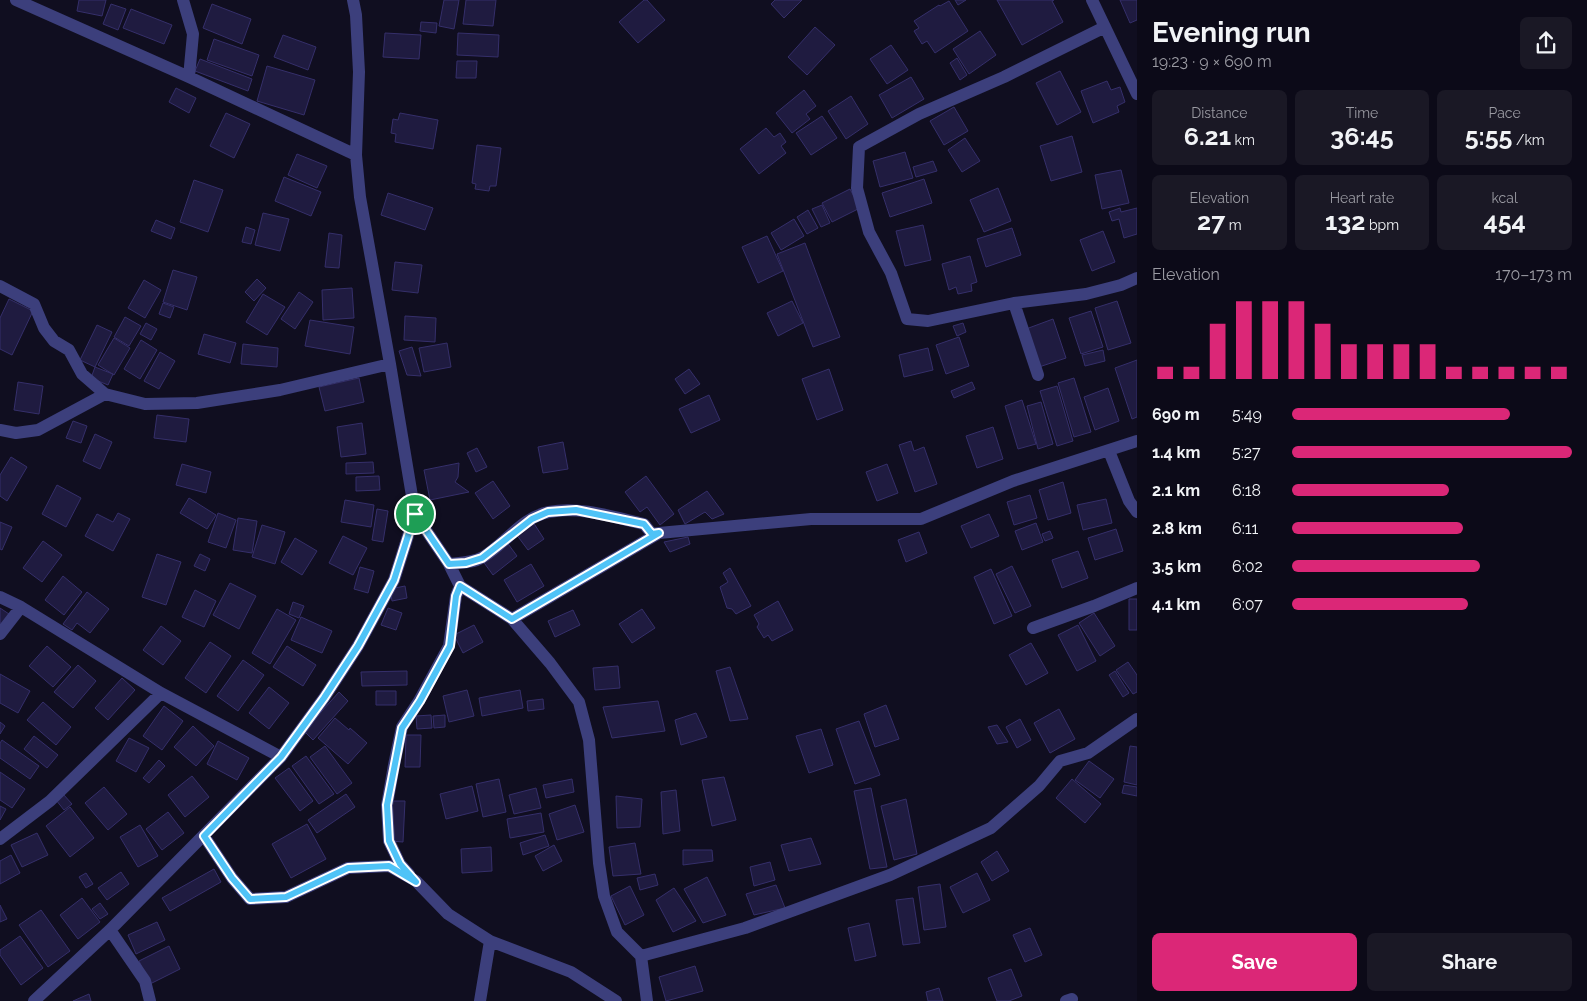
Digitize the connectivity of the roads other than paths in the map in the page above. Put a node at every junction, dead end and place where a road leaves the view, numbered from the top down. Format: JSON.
{"nodes":[{"id":1,"x":16,"y":0,"type":"edge"},
{"id":2,"x":183,"y":0,"type":"edge"},
{"id":3,"x":353,"y":0,"type":"edge"},
{"id":4,"x":1092,"y":0,"type":"edge"},
{"id":5,"x":1105,"y":27,"type":"junction"},
{"id":6,"x":189,"y":77,"type":"junction"},
{"id":7,"x":1137,"y":94,"type":"edge"},
{"id":8,"x":356,"y":155,"type":"junction"},
{"id":9,"x":1137,"y":278,"type":"edge"},
{"id":10,"x":0,"y":286,"type":"edge"},
{"id":11,"x":1014,"y":302,"type":"junction"},
{"id":12,"x":390,"y":364,"type":"junction"},
{"id":13,"x":1038,"y":375,"type":"dead end"},
{"id":14,"x":105,"y":394,"type":"junction"},
{"id":15,"x":0,"y":430,"type":"edge"},
{"id":16,"x":1137,"y":441,"type":"edge"},
{"id":17,"x":1109,"y":451,"type":"junction"},
{"id":18,"x":1137,"y":512,"type":"edge"},
{"id":19,"x":415,"y":514,"type":"junction"},
{"id":20,"x":659,"y":533,"type":"junction"},
{"id":21,"x":449,"y":564,"type":"junction"},
{"id":22,"x":460,"y":586,"type":"junction"},
{"id":23,"x":1137,"y":588,"type":"edge"},
{"id":24,"x":0,"y":597,"type":"edge"},
{"id":25,"x":21,"y":607,"type":"junction"},
{"id":26,"x":512,"y":619,"type":"junction"},
{"id":27,"x":1033,"y":628,"type":"dead end"},
{"id":28,"x":0,"y":634,"type":"edge"},
{"id":29,"x":161,"y":693,"type":"junction"},
{"id":30,"x":1137,"y":719,"type":"edge"},
{"id":31,"x":281,"y":757,"type":"junction"},
{"id":32,"x":204,"y":836,"type":"junction"},
{"id":33,"x":0,"y":839,"type":"edge"},
{"id":34,"x":416,"y":882,"type":"junction"},
{"id":35,"x":110,"y":930,"type":"junction"},
{"id":36,"x":490,"y":941,"type":"junction"},
{"id":37,"x":641,"y":956,"type":"junction"},
{"id":38,"x":34,"y":1001,"type":"edge"},
{"id":39,"x":150,"y":1001,"type":"edge"},
{"id":40,"x":480,"y":1001,"type":"edge"},
{"id":41,"x":616,"y":1001,"type":"edge"},
{"id":42,"x":647,"y":1001,"type":"edge"}],
"edges":[{"from":1,"to":6,"type":"street"},
{"from":2,"to":6,"type":"street"},
{"from":3,"to":8,"type":"street"},
{"from":4,"to":5,"type":"street"},
{"from":5,"to":7,"type":"street"},
{"from":5,"to":11,"type":"street"},
{"from":6,"to":8,"type":"street"},
{"from":8,"to":12,"type":"street"},
{"from":9,"to":11,"type":"street"},
{"from":10,"to":14,"type":"street"},
{"from":11,"to":13,"type":"street"},
{"from":12,"to":14,"type":"street"},
{"from":12,"to":19,"type":"street"},
{"from":14,"to":15,"type":"street"},
{"from":16,"to":17,"type":"street"},
{"from":17,"to":18,"type":"street"},
{"from":17,"to":20,"type":"street"},
{"from":19,"to":21,"type":"street"},
{"from":19,"to":31,"type":"street"},
{"from":20,"to":21,"type":"street"},
{"from":20,"to":26,"type":"street"},
{"from":21,"to":22,"type":"street"},
{"from":22,"to":26,"type":"street"},
{"from":22,"to":34,"type":"street"},
{"from":23,"to":27,"type":"street"},
{"from":24,"to":25,"type":"street"},
{"from":25,"to":28,"type":"street"},
{"from":25,"to":29,"type":"street"},
{"from":26,"to":37,"type":"street"},
{"from":29,"to":31,"type":"street"},
{"from":29,"to":33,"type":"street"},
{"from":30,"to":37,"type":"street"},
{"from":31,"to":32,"type":"street"},
{"from":32,"to":34,"type":"street"},
{"from":32,"to":35,"type":"street"},
{"from":34,"to":36,"type":"street"},
{"from":35,"to":38,"type":"street"},
{"from":35,"to":39,"type":"street"},
{"from":36,"to":40,"type":"street"},
{"from":36,"to":41,"type":"street"},
{"from":37,"to":42,"type":"street"}]}
